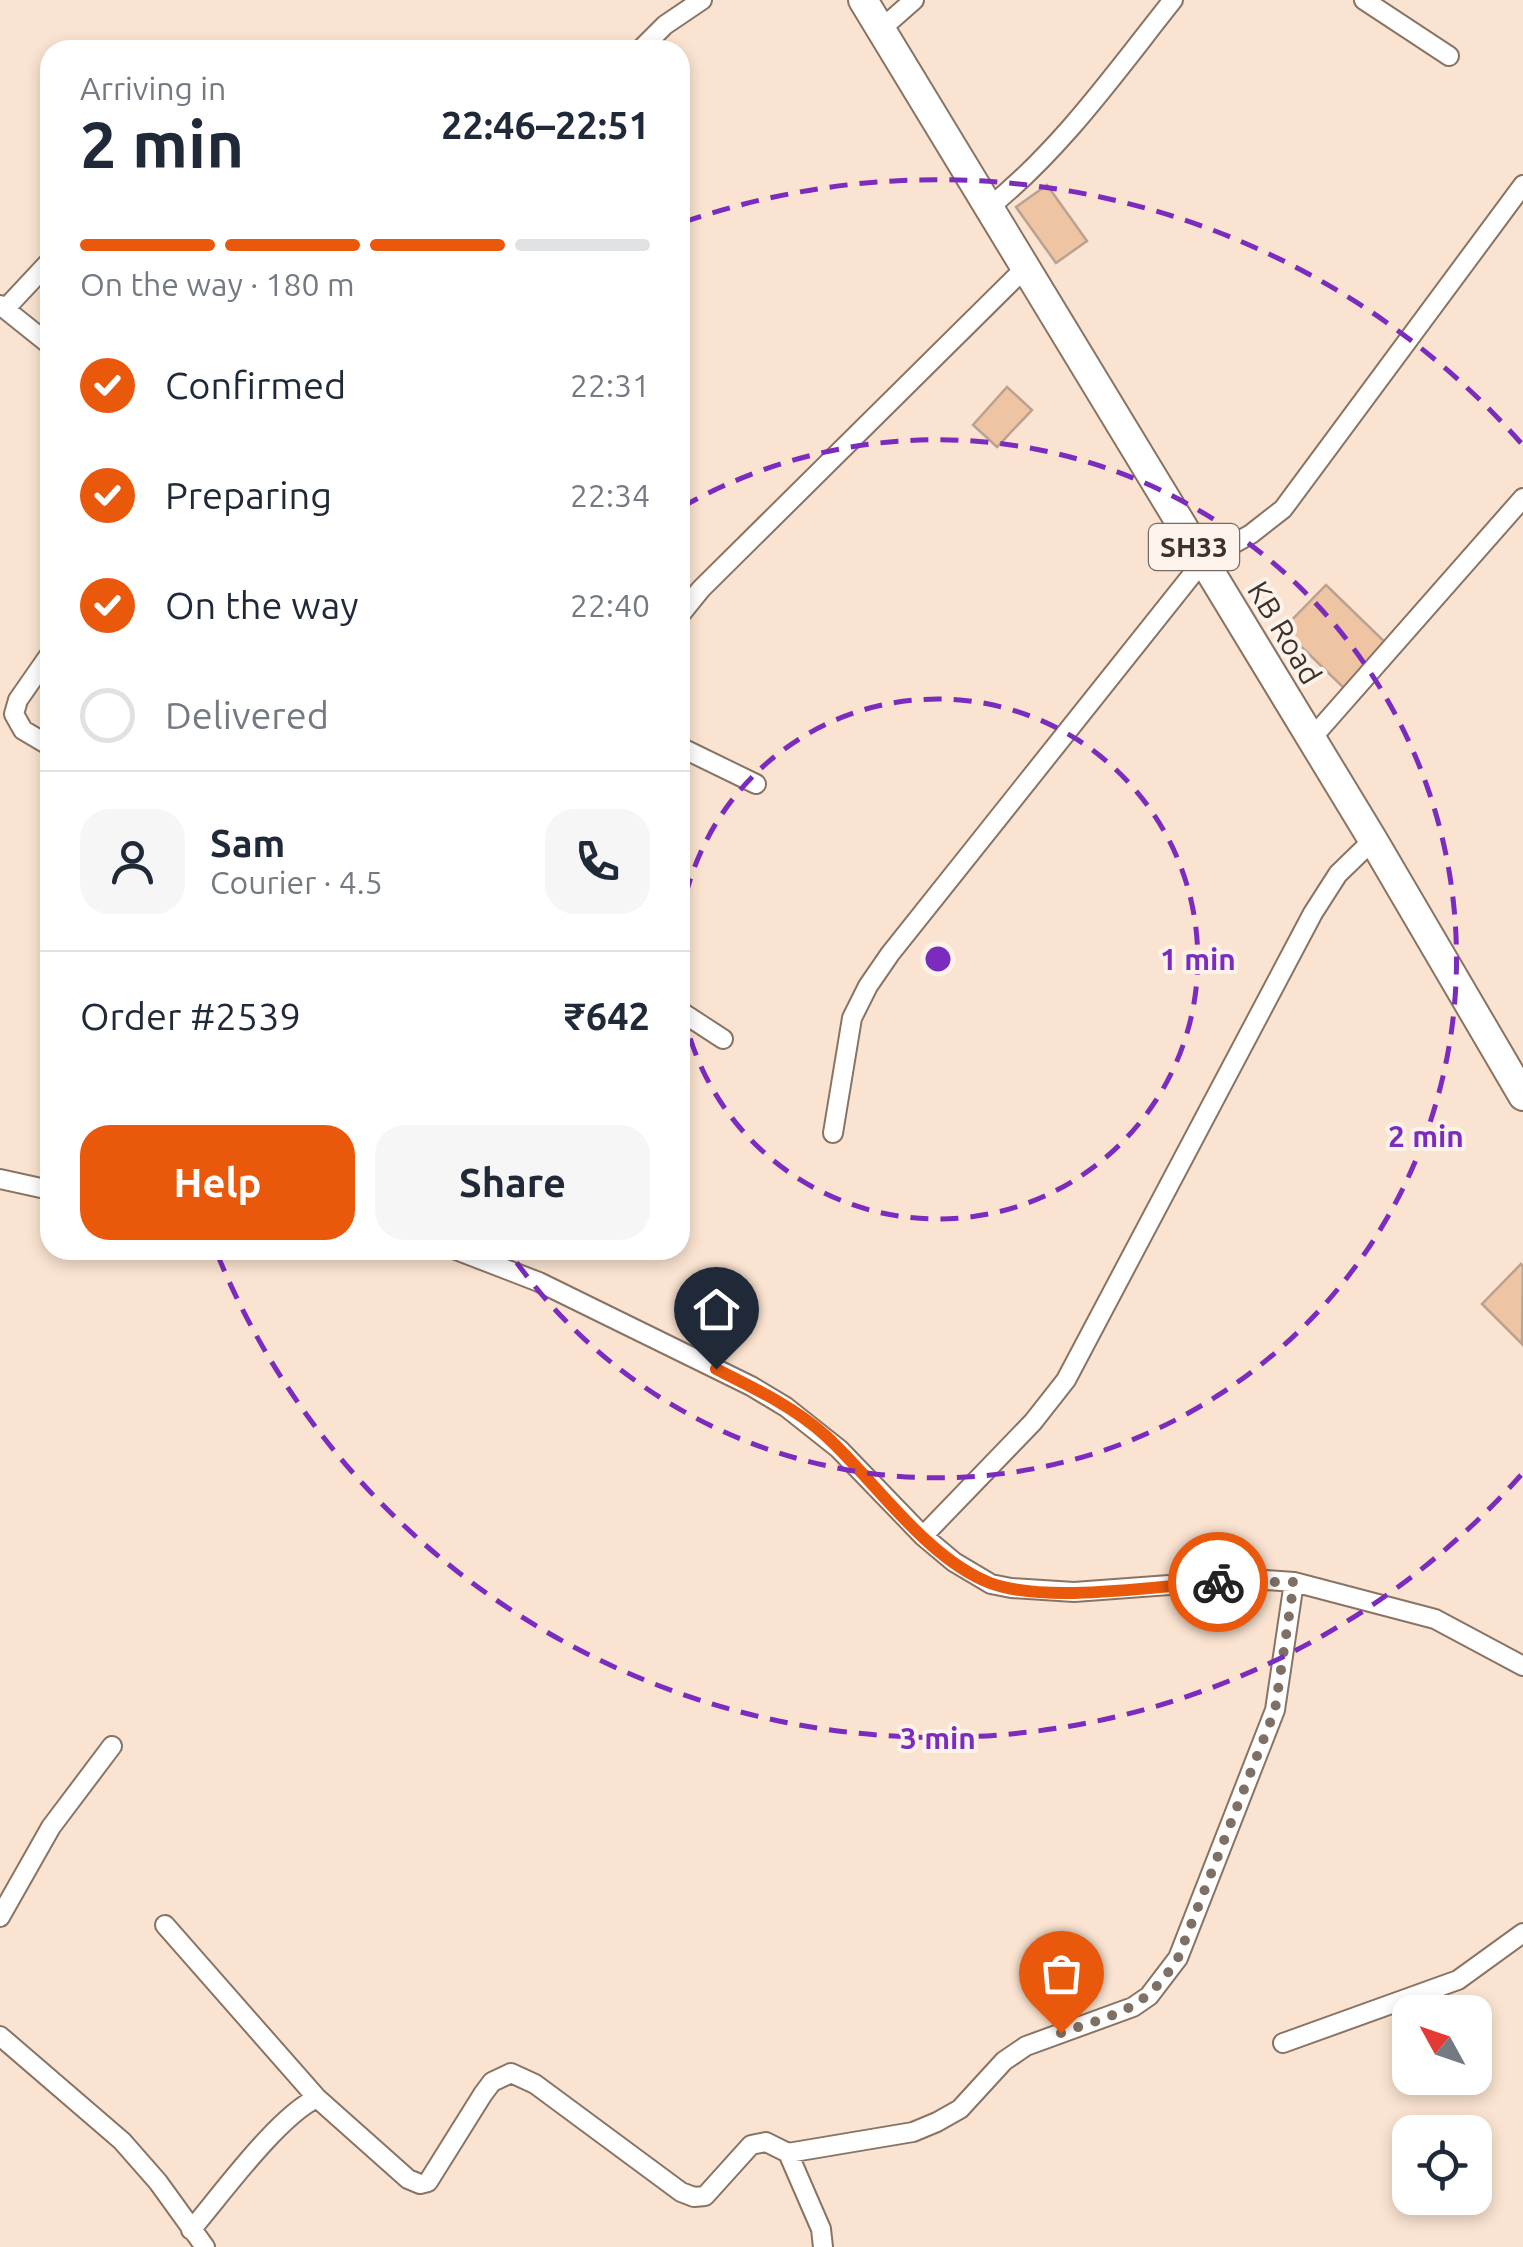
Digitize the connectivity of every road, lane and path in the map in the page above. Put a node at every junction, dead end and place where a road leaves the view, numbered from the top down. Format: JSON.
{"nodes":[{"id":1,"x":702,"y":0,"type":"edge"},
{"id":2,"x":863,"y":0,"type":"edge"},
{"id":3,"x":914,"y":0,"type":"edge"},
{"id":4,"x":1173,"y":0,"type":"edge"},
{"id":5,"x":1364,"y":0,"type":"edge"},
{"id":6,"x":880,"y":30,"type":"junction"},
{"id":7,"x":650,"y":40,"type":"edge"},
{"id":8,"x":1449,"y":56,"type":"dead end"},
{"id":9,"x":1523,"y":184,"type":"edge"},
{"id":10,"x":987,"y":208,"type":"junction"},
{"id":11,"x":1026,"y":267,"type":"junction"},
{"id":12,"x":40,"y":271,"type":"edge"},
{"id":13,"x":3,"y":307,"type":"edge"},
{"id":14,"x":40,"y":337,"type":"edge"},
{"id":15,"x":1523,"y":498,"type":"edge"},
{"id":16,"x":1203,"y":561,"type":"junction"},
{"id":17,"x":690,"y":602,"type":"edge"},
{"id":18,"x":40,"y":668,"type":"edge"},
{"id":19,"x":1311,"y":739,"type":"junction"},
{"id":20,"x":40,"y":740,"type":"edge"},
{"id":21,"x":690,"y":752,"type":"edge"},
{"id":22,"x":756,"y":784,"type":"dead end"},
{"id":23,"x":1373,"y":840,"type":"junction"},
{"id":24,"x":690,"y":1018,"type":"edge"},
{"id":25,"x":723,"y":1039,"type":"dead end"},
{"id":26,"x":1523,"y":1096,"type":"edge"},
{"id":27,"x":833,"y":1133,"type":"dead end"},
{"id":28,"x":0,"y":1179,"type":"edge"},
{"id":29,"x":40,"y":1188,"type":"edge"},
{"id":30,"x":482,"y":1260,"type":"edge"},
{"id":31,"x":923,"y":1536,"type":"junction"},
{"id":32,"x":1294,"y":1582,"type":"junction"},
{"id":33,"x":1523,"y":1666,"type":"edge"},
{"id":34,"x":112,"y":1746,"type":"dead end"},
{"id":35,"x":0,"y":1918,"type":"edge"},
{"id":36,"x":166,"y":1925,"type":"dead end"},
{"id":37,"x":1523,"y":1933,"type":"edge"},
{"id":38,"x":0,"y":2036,"type":"edge"},
{"id":39,"x":1283,"y":2043,"type":"dead end"},
{"id":40,"x":317,"y":2098,"type":"junction"},
{"id":41,"x":788,"y":2153,"type":"junction"},
{"id":42,"x":191,"y":2230,"type":"junction"},
{"id":43,"x":205,"y":2247,"type":"edge"},
{"id":44,"x":822,"y":2247,"type":"edge"}],
"edges":[{"from":1,"to":7,"type":"street"},
{"from":2,"to":6,"type":"main road","name":"KB Road","number":"SH33"},
{"from":3,"to":6,"type":"street"},
{"from":4,"to":10,"type":"street"},
{"from":5,"to":8,"type":"street"},
{"from":6,"to":10,"type":"main road","name":"KB Road","number":"SH33"},
{"from":9,"to":16,"type":"street"},
{"from":10,"to":11,"type":"main road","name":"KB Road","number":"SH33"},
{"from":11,"to":16,"type":"main road","name":"KB Road","number":"SH33"},
{"from":11,"to":17,"type":"street"},
{"from":12,"to":13,"type":"street"},
{"from":13,"to":14,"type":"street"},
{"from":15,"to":19,"type":"street"},
{"from":16,"to":19,"type":"main road","name":"KB Road","number":"SH33"},
{"from":16,"to":27,"type":"street"},
{"from":18,"to":20,"type":"street"},
{"from":19,"to":23,"type":"main road","name":"KB Road","number":"SH33"},
{"from":21,"to":22,"type":"street"},
{"from":23,"to":26,"type":"main road","name":"KB Road","number":"SH33"},
{"from":23,"to":31,"type":"street"},
{"from":24,"to":25,"type":"street"},
{"from":28,"to":29,"type":"street"},
{"from":30,"to":31,"type":"street"},
{"from":31,"to":32,"type":"street"},
{"from":32,"to":33,"type":"street"},
{"from":32,"to":41,"type":"street"},
{"from":34,"to":35,"type":"street"},
{"from":36,"to":40,"type":"street"},
{"from":37,"to":39,"type":"street"},
{"from":38,"to":42,"type":"street"},
{"from":40,"to":41,"type":"street"},
{"from":40,"to":42,"type":"street"},
{"from":41,"to":44,"type":"street"},
{"from":42,"to":43,"type":"street"}]}
